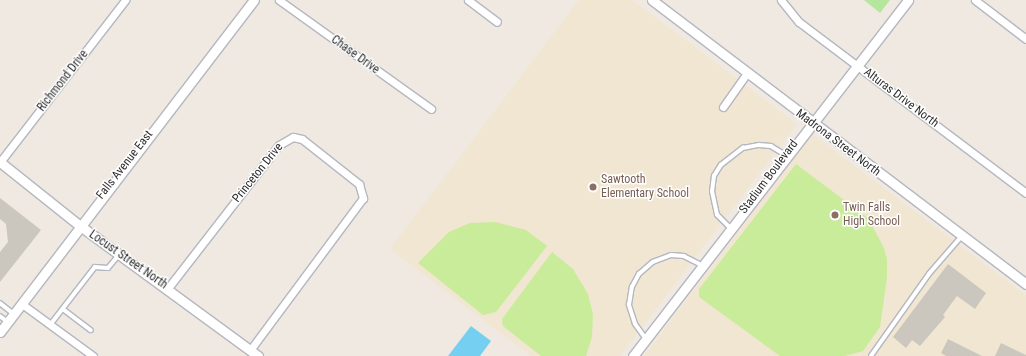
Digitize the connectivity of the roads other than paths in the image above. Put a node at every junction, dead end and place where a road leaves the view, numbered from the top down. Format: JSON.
{"nodes":[{"id":1,"x":125,"y":0,"type":"edge"},
{"id":2,"x":254,"y":0,"type":"edge"},
{"id":3,"x":279,"y":0,"type":"edge"},
{"id":4,"x":468,"y":0,"type":"edge"},
{"id":5,"x":652,"y":0,"type":"edge"},
{"id":6,"x":781,"y":0,"type":"edge"},
{"id":7,"x":908,"y":0,"type":"edge"},
{"id":8,"x":975,"y":0,"type":"edge"},
{"id":9,"x":497,"y":22,"type":"dead end"},
{"id":10,"x":1026,"y":39,"type":"edge"},
{"id":11,"x":858,"y":65,"type":"junction"},
{"id":12,"x":747,"y":73,"type":"junction"},
{"id":13,"x":723,"y":107,"type":"dead end"},
{"id":14,"x":431,"y":109,"type":"dead end"},
{"id":15,"x":810,"y":123,"type":"junction"},
{"id":16,"x":786,"y":155,"type":"junction"},
{"id":17,"x":0,"y":162,"type":"edge"},
{"id":18,"x":1026,"y":193,"type":"edge"},
{"id":19,"x":79,"y":225,"type":"junction"},
{"id":20,"x":730,"y":228,"type":"junction"},
{"id":21,"x":961,"y":237,"type":"junction"},
{"id":22,"x":120,"y":254,"type":"junction"},
{"id":23,"x":702,"y":265,"type":"junction"},
{"id":24,"x":1026,"y":284,"type":"edge"},
{"id":25,"x":168,"y":288,"type":"junction"},
{"id":26,"x":0,"y":303,"type":"edge"},
{"id":27,"x":22,"y":304,"type":"junction"},
{"id":28,"x":63,"y":308,"type":"junction"},
{"id":29,"x":14,"y":314,"type":"junction"},
{"id":30,"x":0,"y":316,"type":"edge"},
{"id":31,"x":8,"y":322,"type":"junction"},
{"id":32,"x":50,"y":325,"type":"junction"},
{"id":33,"x":91,"y":330,"type":"dead end"},
{"id":34,"x":0,"y":332,"type":"edge"},
{"id":35,"x":646,"y":339,"type":"junction"},
{"id":36,"x":250,"y":350,"type":"junction"},
{"id":37,"x":93,"y":356,"type":"edge"},
{"id":38,"x":258,"y":356,"type":"edge"},
{"id":39,"x":633,"y":356,"type":"edge"},
{"id":40,"x":871,"y":356,"type":"edge"}],
"edges":[{"from":1,"to":17,"type":"street","name":"Richmond Drive"},
{"from":2,"to":19,"type":"street","name":"Falls Avenue East"},
{"from":3,"to":14,"type":"street","name":"Chase Drive"},
{"from":4,"to":9,"type":"street"},
{"from":5,"to":12,"type":"street","name":"Madrona Street North"},
{"from":6,"to":11,"type":"street","name":"Alturas Drive North"},
{"from":7,"to":11,"type":"street","name":"Stadium Boulevard"},
{"from":8,"to":10,"type":"street"},
{"from":11,"to":15,"type":"street","name":"Stadium Boulevard"},
{"from":11,"to":18,"type":"street","name":"Alturas Drive North"},
{"from":12,"to":13,"type":"street"},
{"from":12,"to":15,"type":"street","name":"Madrona Street North"},
{"from":15,"to":16,"type":"street","name":"Stadium Boulevard"},
{"from":15,"to":21,"type":"street","name":"Madrona Street North"},
{"from":16,"to":20,"type":"street","name":"Stadium Boulevard"},
{"from":16,"to":20,"type":"lane"},
{"from":17,"to":19,"type":"street","name":"Locust Street North"},
{"from":19,"to":22,"type":"street","name":"Locust Street North"},
{"from":19,"to":27,"type":"street","name":"Falls Avenue East"},
{"from":20,"to":23,"type":"street","name":"Stadium Boulevard"},
{"from":21,"to":24,"type":"street","name":"Madrona Street North"},
{"from":21,"to":40,"type":"lane"},
{"from":22,"to":25,"type":"street","name":"Locust Street North"},
{"from":22,"to":28,"type":"lane"},
{"from":23,"to":35,"type":"street","name":"Stadium Boulevard"},
{"from":23,"to":35,"type":"lane"},
{"from":25,"to":36,"type":"street","name":"Locust Street North"},
{"from":25,"to":36,"type":"street","name":"Princeton Drive"},
{"from":26,"to":29,"type":"lane"},
{"from":27,"to":29,"type":"street","name":"Falls Avenue East"},
{"from":27,"to":32,"type":"street"},
{"from":28,"to":32,"type":"lane"},
{"from":28,"to":33,"type":"lane"},
{"from":29,"to":31,"type":"street","name":"Falls Avenue East"},
{"from":30,"to":31,"type":"lane"},
{"from":31,"to":34,"type":"street","name":"Falls Avenue East"},
{"from":32,"to":37,"type":"street"},
{"from":35,"to":39,"type":"street","name":"Stadium Boulevard"},
{"from":36,"to":38,"type":"street","name":"Locust Street North"}]}
